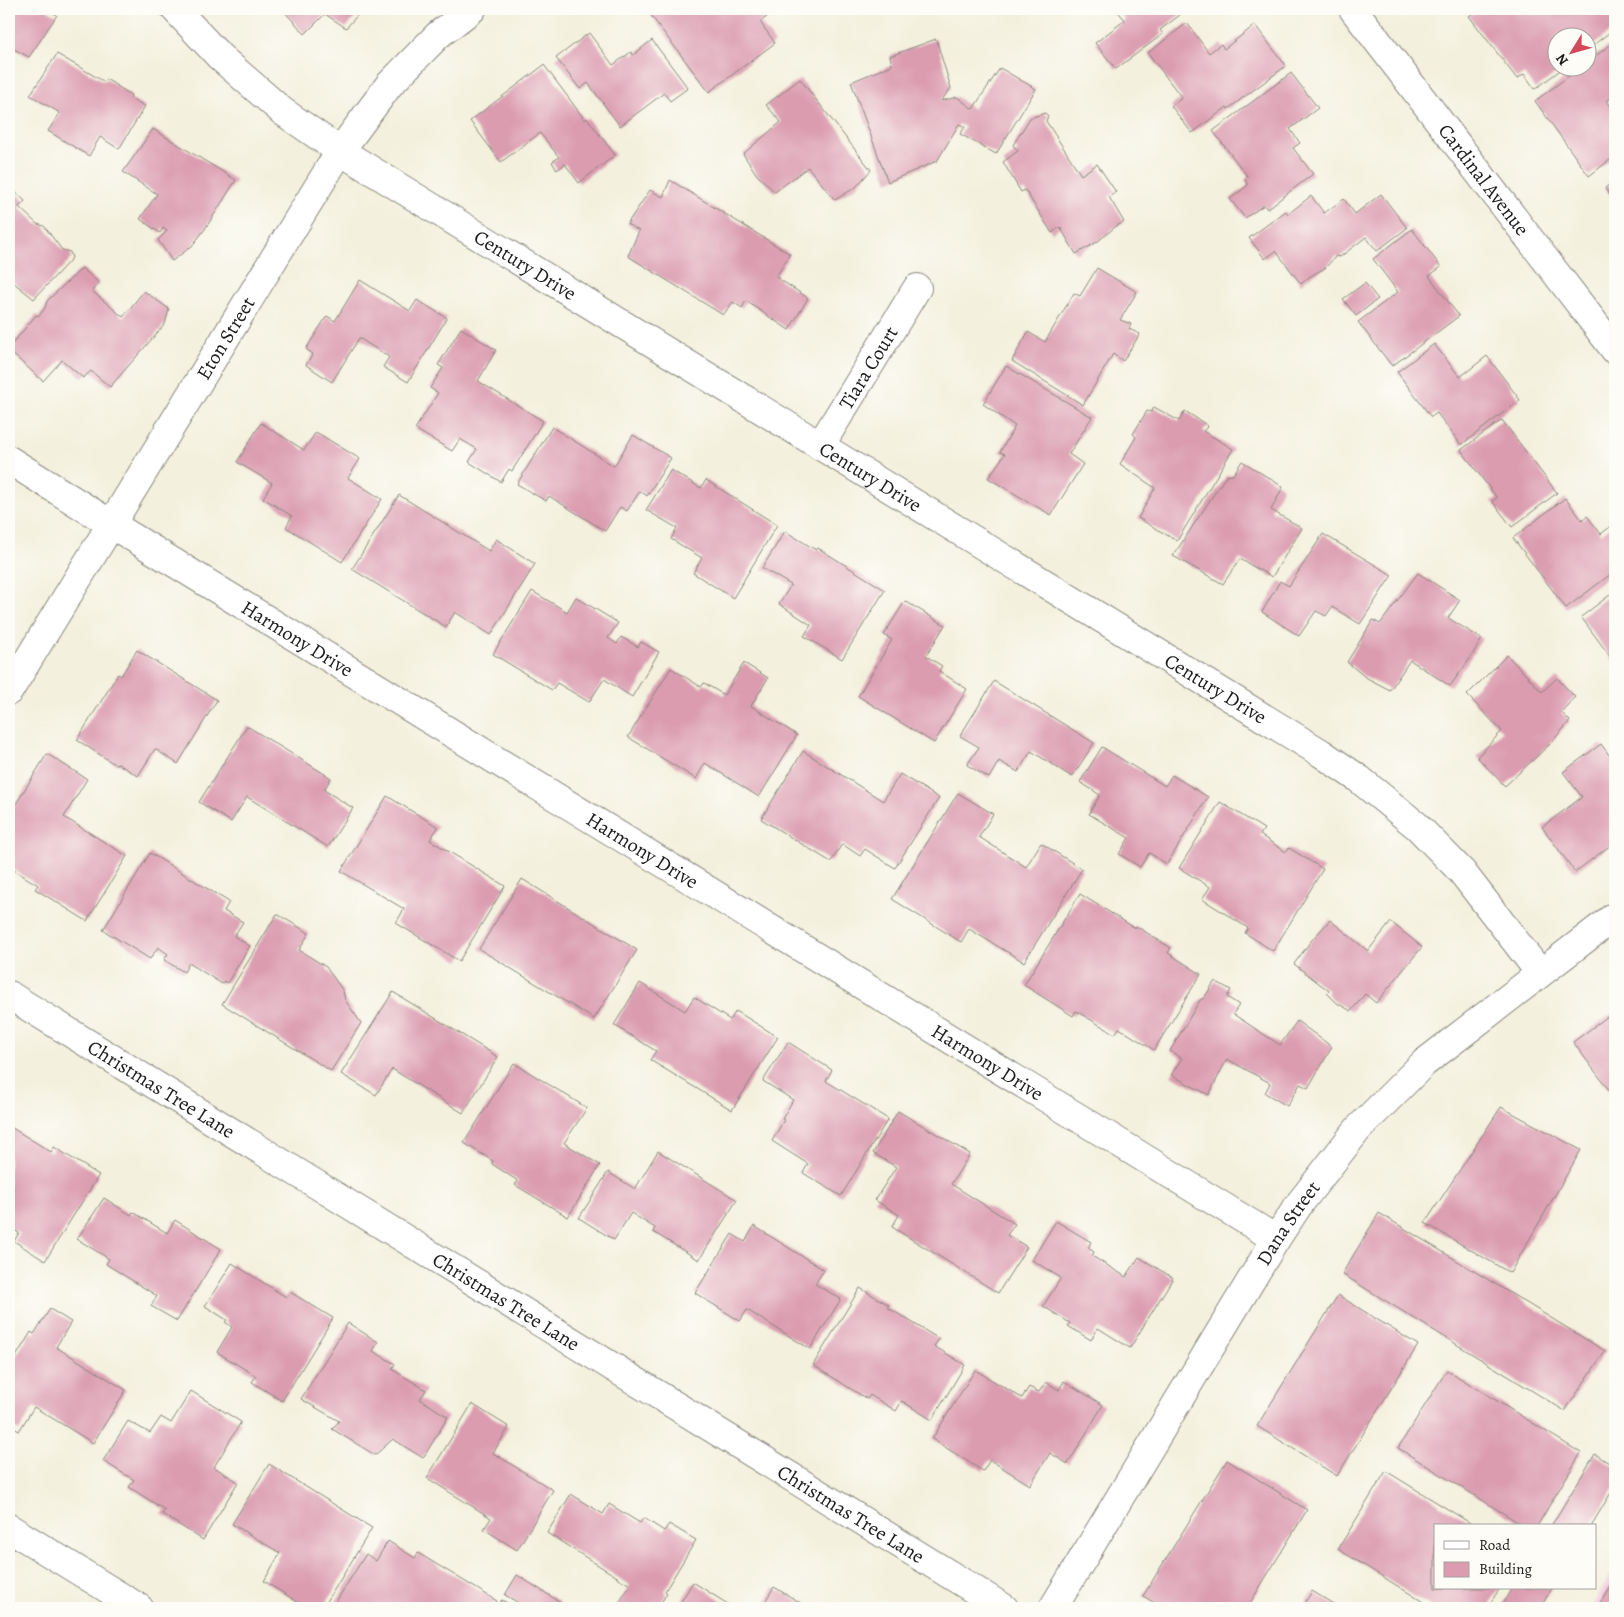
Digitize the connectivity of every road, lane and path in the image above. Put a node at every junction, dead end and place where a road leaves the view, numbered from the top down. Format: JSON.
{"nodes":[{"id":1,"x":175,"y":9,"type":"edge"},
{"id":2,"x":472,"y":9,"type":"edge"},
{"id":3,"x":1353,"y":9,"type":"edge"},
{"id":4,"x":340,"y":151,"type":"junction"},
{"id":5,"x":917,"y":288,"type":"dead end"},
{"id":6,"x":1615,"y":350,"type":"edge"},
{"id":7,"x":820,"y":446,"type":"junction"},
{"id":8,"x":9,"y":460,"type":"edge"},
{"id":9,"x":111,"y":524,"type":"junction"},
{"id":10,"x":9,"y":691,"type":"edge"},
{"id":11,"x":1615,"y":916,"type":"edge"},
{"id":12,"x":1540,"y":973,"type":"junction"},
{"id":13,"x":9,"y":995,"type":"edge"},
{"id":14,"x":1276,"y":1239,"type":"junction"},
{"id":15,"x":9,"y":1528,"type":"edge"},
{"id":16,"x":139,"y":1608,"type":"edge"},
{"id":17,"x":1004,"y":1608,"type":"edge"},
{"id":18,"x":1053,"y":1608,"type":"edge"}],
"edges":[{"from":1,"to":4,"type":"street","name":"Century Drive"},
{"from":2,"to":4,"type":"street","name":"Eton Street"},
{"from":3,"to":6,"type":"street","name":"Cardinal Avenue"},
{"from":4,"to":7,"type":"street","name":"Century Drive"},
{"from":4,"to":9,"type":"street","name":"Eton Street"},
{"from":5,"to":7,"type":"street","name":"Tiara Court"},
{"from":7,"to":12,"type":"street","name":"Century Drive"},
{"from":8,"to":9,"type":"street","name":"Harmony Drive"},
{"from":9,"to":10,"type":"street","name":"Eton Street"},
{"from":9,"to":14,"type":"street","name":"Harmony Drive"},
{"from":11,"to":12,"type":"street","name":"Dana Street"},
{"from":12,"to":14,"type":"street","name":"Dana Street"},
{"from":13,"to":17,"type":"street","name":"Christmas Tree Lane"},
{"from":14,"to":18,"type":"street","name":"Dana Street"},
{"from":15,"to":16,"type":"street"}]}
